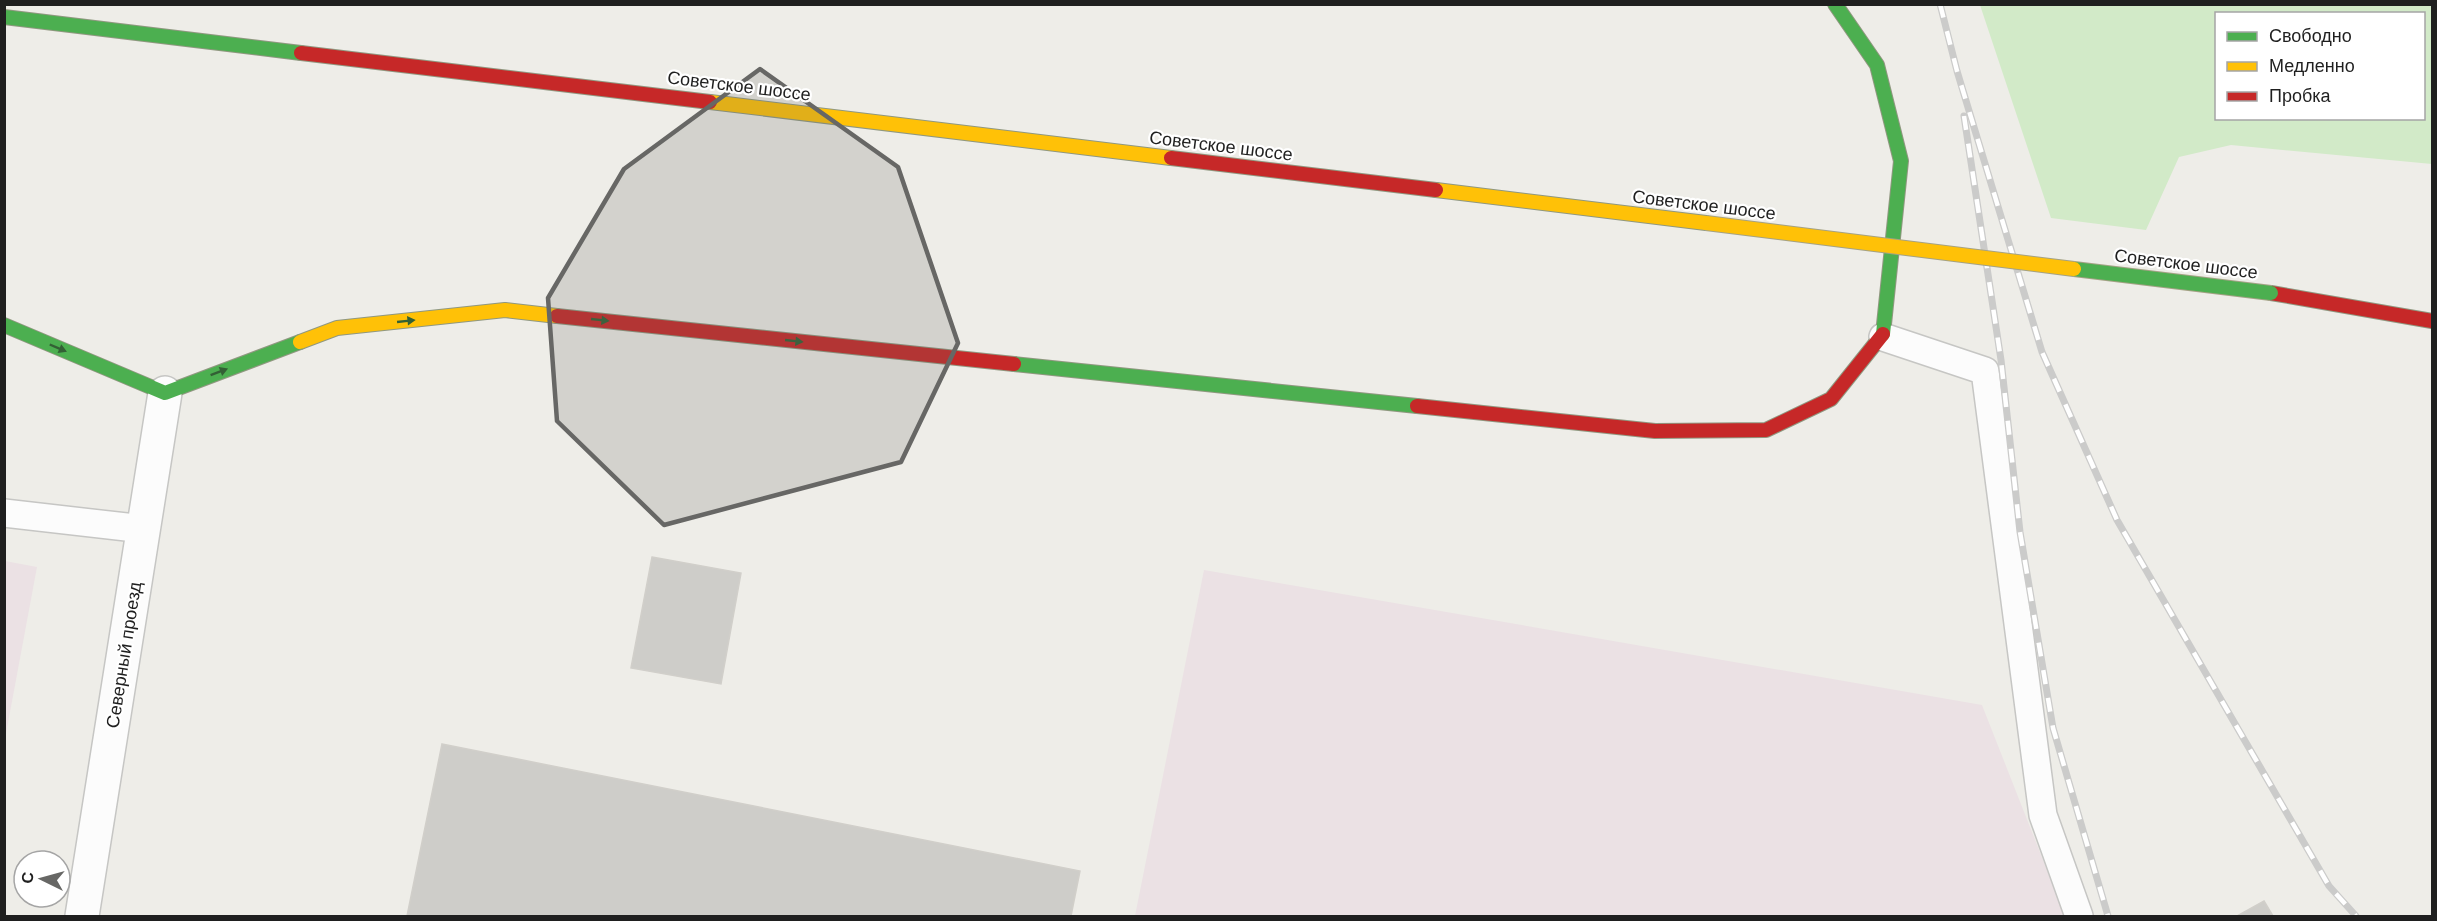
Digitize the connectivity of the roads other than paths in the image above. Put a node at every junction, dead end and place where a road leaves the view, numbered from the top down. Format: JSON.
{"nodes":[{"id":1,"x":1835,"y":4,"type":"edge"},
{"id":2,"x":4,"y":17,"type":"edge"},
{"id":3,"x":2433,"y":321,"type":"edge"},
{"id":4,"x":4,"y":325,"type":"edge"},
{"id":5,"x":1883,"y":337,"type":"junction"},
{"id":6,"x":165,"y":393,"type":"junction"},
{"id":7,"x":4,"y":513,"type":"edge"},
{"id":8,"x":144,"y":529,"type":"junction"},
{"id":9,"x":82,"y":916,"type":"edge"},
{"id":10,"x":2079,"y":916,"type":"edge"}],
"edges":[{"from":1,"to":5,"type":"main road"},
{"from":2,"to":3,"type":"main road","name":"Советское шоссе","bridge":true},
{"from":4,"to":6,"type":"main road","one_way":true},
{"from":6,"to":5,"type":"main road","one_way":true},
{"from":5,"to":10,"type":"lane"},
{"from":6,"to":8,"type":"street","name":"Северный проезд"},
{"from":7,"to":8,"type":"lane"},
{"from":8,"to":9,"type":"street","name":"Северный проезд"}]}
